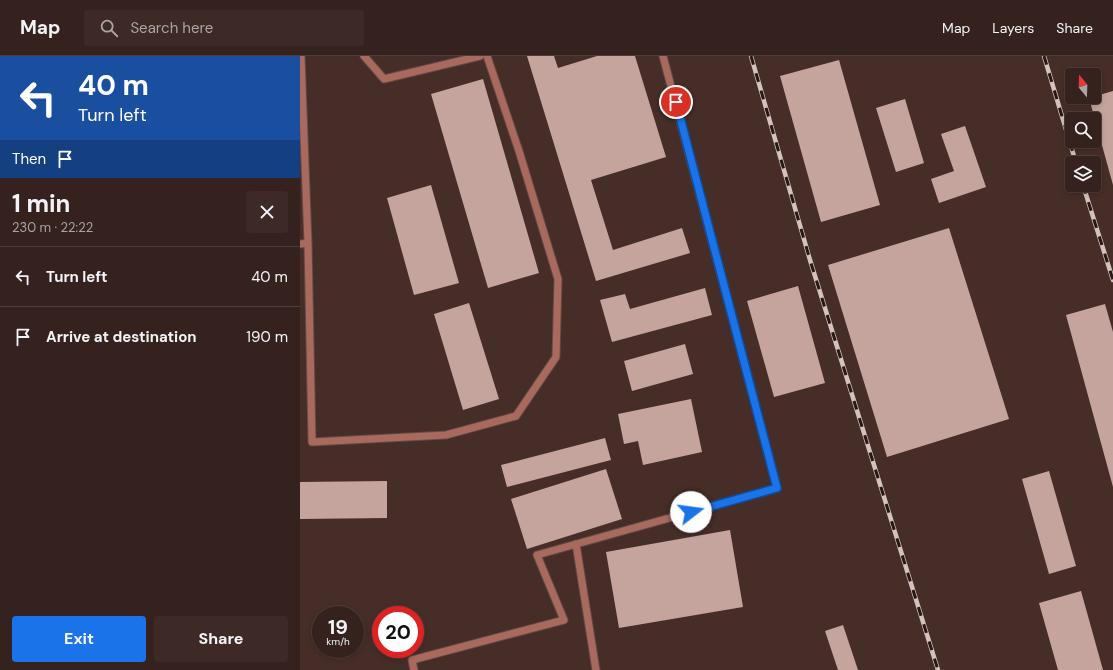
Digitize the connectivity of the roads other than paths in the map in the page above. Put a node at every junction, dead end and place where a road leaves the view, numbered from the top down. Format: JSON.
{"nodes":[{"id":1,"x":301,"y":56,"type":"edge"},
{"id":2,"x":364,"y":56,"type":"edge"},
{"id":3,"x":480,"y":56,"type":"edge"},
{"id":4,"x":487,"y":56,"type":"edge"},
{"id":5,"x":664,"y":56,"type":"edge"},
{"id":6,"x":308,"y":243,"type":"junction"},
{"id":7,"x":300,"y":244,"type":"edge"},
{"id":8,"x":576,"y":544,"type":"junction"},
{"id":9,"x":414,"y":670,"type":"edge"},
{"id":10,"x":596,"y":670,"type":"edge"}],
"edges":[{"from":1,"to":6,"type":"lane"},
{"from":2,"to":3,"type":"lane"},
{"from":4,"to":6,"type":"lane"},
{"from":5,"to":8,"type":"lane"},
{"from":6,"to":7,"type":"lane"},
{"from":8,"to":9,"type":"lane"},
{"from":8,"to":10,"type":"lane"}]}
